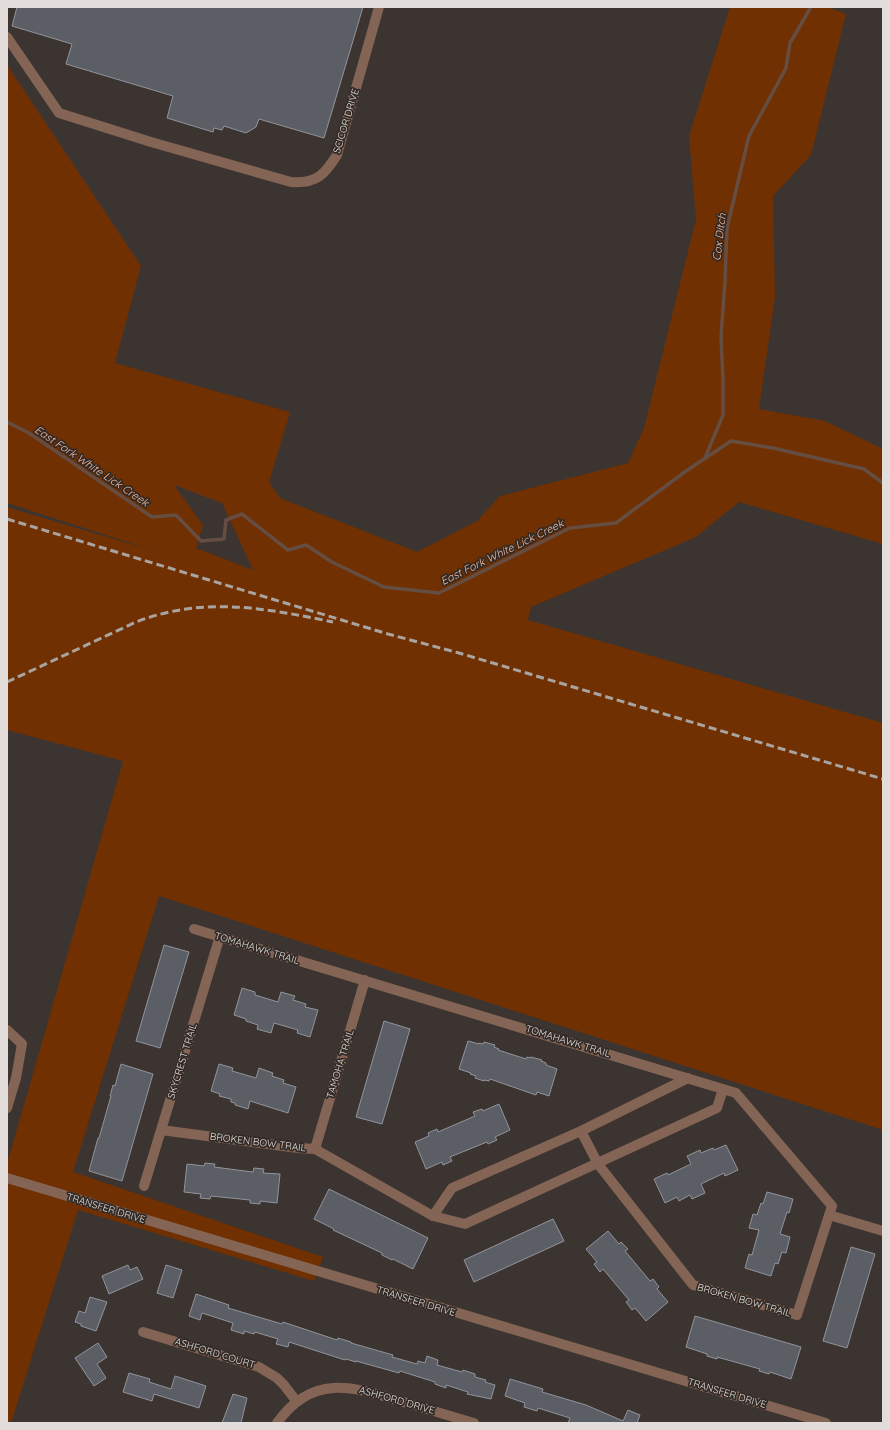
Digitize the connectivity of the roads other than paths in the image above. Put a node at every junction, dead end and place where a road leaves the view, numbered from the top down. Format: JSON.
{"nodes":[{"id":1,"x":379,"y":7,"type":"edge"},
{"id":2,"x":7,"y":38,"type":"edge"},
{"id":3,"x":194,"y":929,"type":"dead end"},
{"id":4,"x":220,"y":936,"type":"junction"},
{"id":5,"x":365,"y":980,"type":"junction"},
{"id":6,"x":7,"y":1030,"type":"edge"},
{"id":7,"x":688,"y":1078,"type":"junction"},
{"id":8,"x":723,"y":1089,"type":"junction"},
{"id":9,"x":7,"y":1108,"type":"edge"},
{"id":10,"x":161,"y":1130,"type":"junction"},
{"id":11,"x":581,"y":1131,"type":"junction"},
{"id":12,"x":315,"y":1149,"type":"junction"},
{"id":13,"x":598,"y":1164,"type":"junction"},
{"id":14,"x":9,"y":1179,"type":"edge"},
{"id":15,"x":144,"y":1186,"type":"dead end"},
{"id":16,"x":829,"y":1215,"type":"junction"},
{"id":17,"x":433,"y":1216,"type":"junction"},
{"id":18,"x":883,"y":1231,"type":"edge"},
{"id":19,"x":144,"y":1332,"type":"dead end"},
{"id":20,"x":297,"y":1402,"type":"junction"},
{"id":21,"x":277,"y":1423,"type":"edge"},
{"id":22,"x":474,"y":1423,"type":"edge"},
{"id":23,"x":826,"y":1423,"type":"edge"}],
"edges":[{"from":1,"to":2,"type":"street","name":"SCICOR DRIVE"},
{"from":3,"to":4,"type":"street","name":"TOMAHAWK TRAIL"},
{"from":4,"to":5,"type":"street","name":"TOMAHAWK TRAIL"},
{"from":4,"to":10,"type":"street","name":"SKYCREST TRAIL"},
{"from":5,"to":7,"type":"street","name":"TOMAHAWK TRAIL"},
{"from":5,"to":12,"type":"street","name":"TAMOHA TRAIL"},
{"from":6,"to":9,"type":"street"},
{"from":7,"to":8,"type":"street","name":"TOMAHAWK TRAIL"},
{"from":7,"to":11,"type":"street"},
{"from":8,"to":13,"type":"street","name":"BROKEN BOW TRAIL"},
{"from":8,"to":16,"type":"street","name":"TOMAHAWK TRAIL"},
{"from":10,"to":12,"type":"street","name":"BROKEN BOW TRAIL"},
{"from":10,"to":15,"type":"street","name":"SKYCREST TRAIL"},
{"from":11,"to":13,"type":"street","name":"BROKEN BOW TRAIL"},
{"from":11,"to":17,"type":"street"},
{"from":12,"to":17,"type":"street","name":"BROKEN BOW TRAIL"},
{"from":13,"to":16,"type":"street","name":"BROKEN BOW TRAIL"},
{"from":13,"to":17,"type":"street","name":"BROKEN BOW TRAIL"},
{"from":14,"to":23,"type":"street","name":"TRANSFER DRIVE"},
{"from":16,"to":18,"type":"street"},
{"from":19,"to":20,"type":"street","name":"ASHFORD COURT"},
{"from":20,"to":21,"type":"street","name":"ASHFORD DRIVE"},
{"from":20,"to":22,"type":"street","name":"ASHFORD DRIVE"}]}
